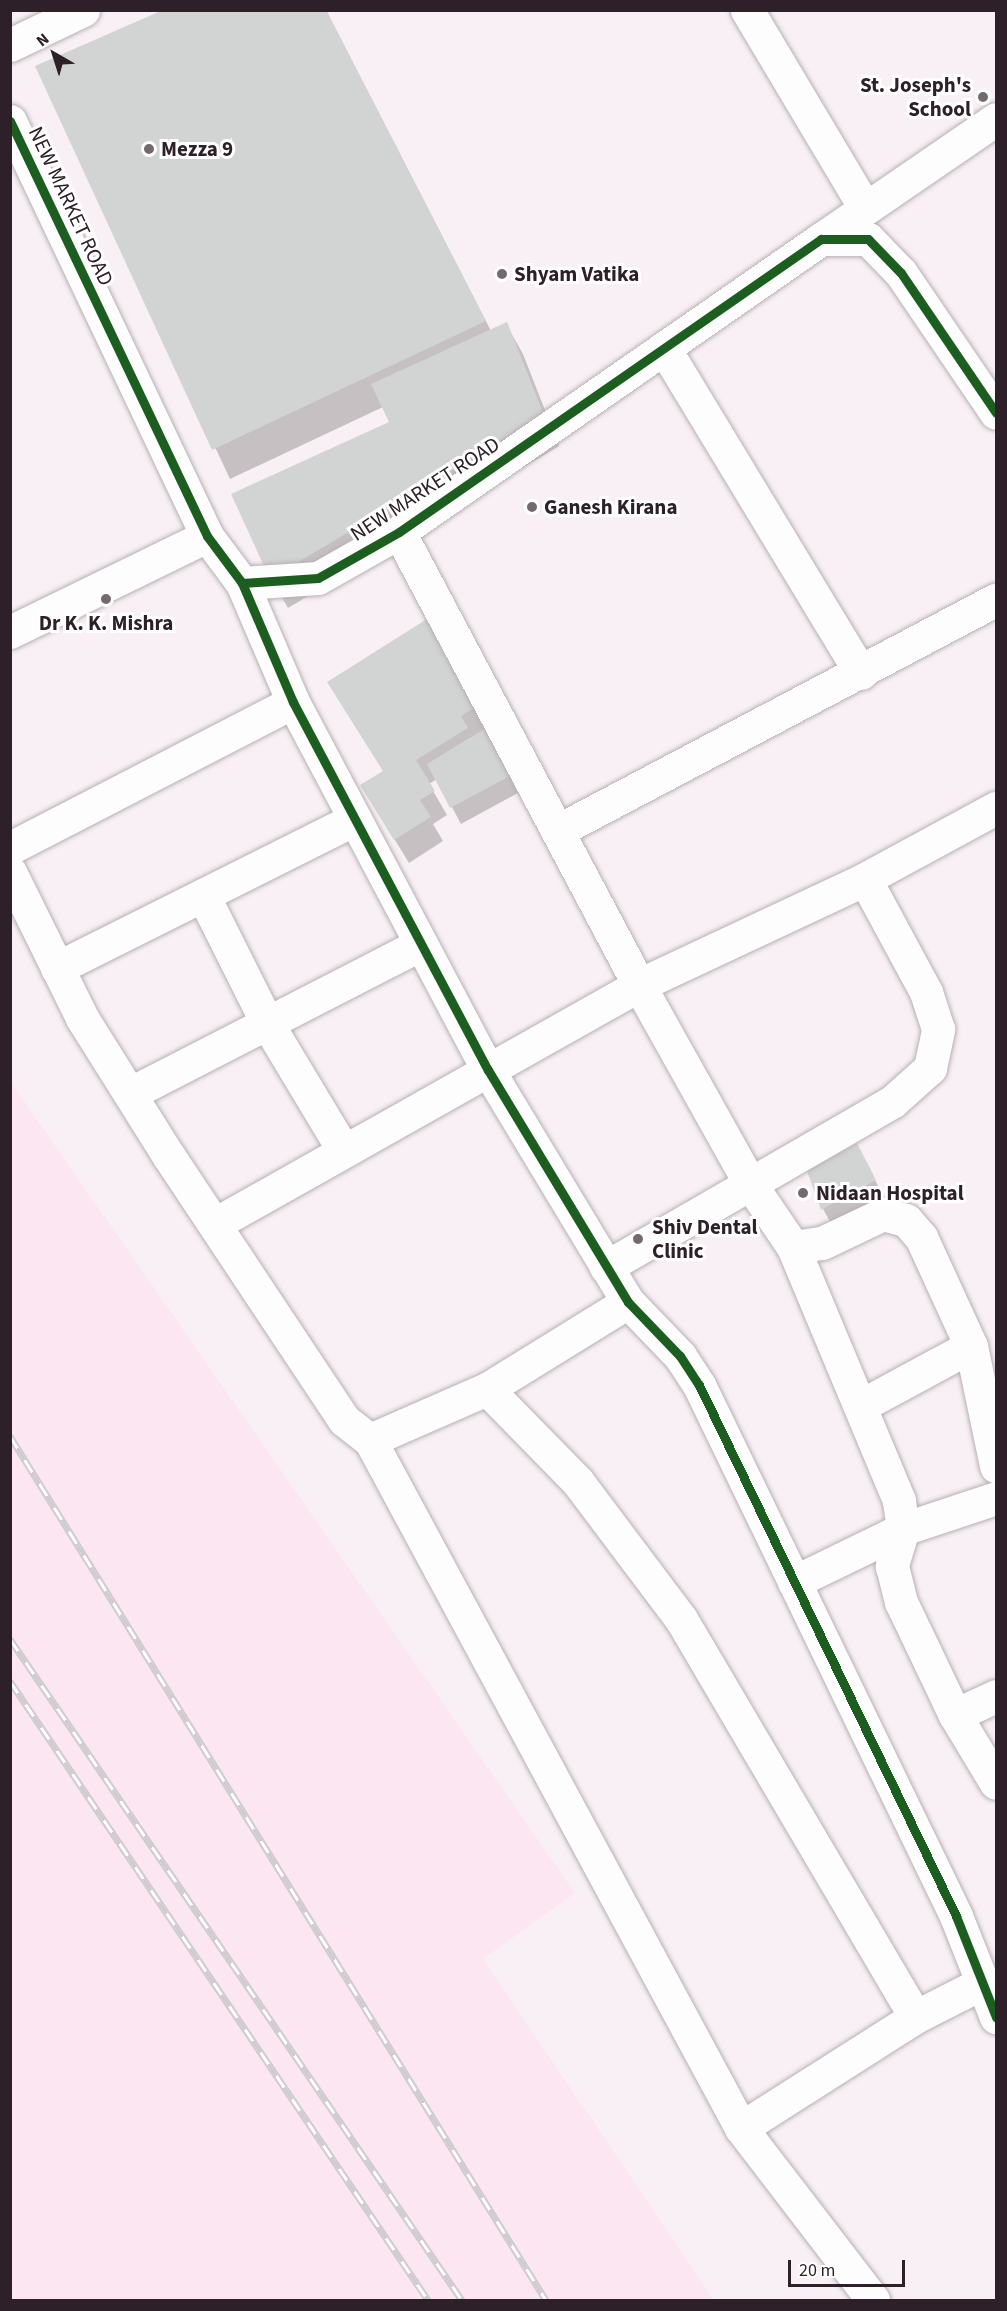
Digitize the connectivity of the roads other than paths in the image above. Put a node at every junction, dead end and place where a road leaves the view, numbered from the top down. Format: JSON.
{"nodes":[{"id":1,"x":83,"y":10,"type":"edge"},
{"id":2,"x":747,"y":10,"type":"edge"},
{"id":3,"x":10,"y":45,"type":"edge"},
{"id":4,"x":996,"y":119,"type":"edge"},
{"id":5,"x":10,"y":121,"type":"edge"},
{"id":6,"x":19,"y":161,"type":"edge"},
{"id":7,"x":865,"y":208,"type":"junction"},
{"id":8,"x":821,"y":239,"type":"junction"},
{"id":9,"x":664,"y":348,"type":"junction"},
{"id":10,"x":996,"y":414,"type":"edge"},
{"id":11,"x":399,"y":532,"type":"junction"},
{"id":12,"x":207,"y":536,"type":"junction"},
{"id":13,"x":242,"y":583,"type":"junction"},
{"id":14,"x":996,"y":600,"type":"edge"},
{"id":15,"x":10,"y":632,"type":"edge"},
{"id":16,"x":861,"y":673,"type":"junction"},
{"id":17,"x":293,"y":702,"type":"junction"},
{"id":18,"x":996,"y":808,"type":"edge"},
{"id":19,"x":355,"y":819,"type":"junction"},
{"id":20,"x":559,"y":830,"type":"junction"},
{"id":21,"x":10,"y":848,"type":"edge"},
{"id":22,"x":10,"y":872,"type":"edge"},
{"id":23,"x":865,"y":879,"type":"junction"},
{"id":24,"x":203,"y":895,"type":"junction"},
{"id":25,"x":421,"y":944,"type":"junction"},
{"id":26,"x":57,"y":968,"type":"junction"},
{"id":27,"x":639,"y":985,"type":"junction"},
{"id":28,"x":267,"y":1023,"type":"junction"},
{"id":29,"x":488,"y":1070,"type":"junction"},
{"id":30,"x":131,"y":1093,"type":"junction"},
{"id":31,"x":344,"y":1150,"type":"junction"},
{"id":32,"x":751,"y":1185,"type":"junction"},
{"id":33,"x":215,"y":1224,"type":"junction"},
{"id":34,"x":794,"y":1247,"type":"junction"},
{"id":35,"x":606,"y":1267,"type":"junction"},
{"id":36,"x":628,"y":1302,"type":"junction"},
{"id":37,"x":971,"y":1346,"type":"junction"},
{"id":38,"x":487,"y":1389,"type":"junction"},
{"id":39,"x":862,"y":1405,"type":"junction"},
{"id":40,"x":370,"y":1440,"type":"junction"},
{"id":41,"x":996,"y":1466,"type":"edge"},
{"id":42,"x":996,"y":1498,"type":"edge"},
{"id":43,"x":903,"y":1529,"type":"junction"},
{"id":44,"x":794,"y":1582,"type":"junction"},
{"id":45,"x":996,"y":1696,"type":"edge"},
{"id":46,"x":955,"y":1715,"type":"junction"},
{"id":47,"x":996,"y":1783,"type":"edge"},
{"id":48,"x":980,"y":1984,"type":"junction"},
{"id":49,"x":915,"y":2017,"type":"junction"},
{"id":50,"x":996,"y":2017,"type":"edge"},
{"id":51,"x":741,"y":2128,"type":"junction"},
{"id":52,"x":873,"y":2301,"type":"edge"}],
"edges":[{"from":1,"to":3,"type":"street"},
{"from":2,"to":7,"type":"street"},
{"from":4,"to":7,"type":"street","name":"NEW MARKET ROAD"},
{"from":5,"to":6,"type":"street","name":"NEW MARKET ROAD"},
{"from":6,"to":12,"type":"street","name":"NEW MARKET ROAD"},
{"from":7,"to":8,"type":"street","name":"NEW MARKET ROAD"},
{"from":8,"to":9,"type":"street","name":"NEW MARKET ROAD"},
{"from":8,"to":10,"type":"street"},
{"from":9,"to":11,"type":"street","name":"NEW MARKET ROAD"},
{"from":9,"to":16,"type":"street"},
{"from":11,"to":13,"type":"street","name":"NEW MARKET ROAD"},
{"from":11,"to":20,"type":"street"},
{"from":12,"to":13,"type":"street","name":"NEW MARKET ROAD"},
{"from":12,"to":15,"type":"street"},
{"from":13,"to":17,"type":"street"},
{"from":14,"to":16,"type":"street"},
{"from":16,"to":20,"type":"street"},
{"from":17,"to":19,"type":"street"},
{"from":17,"to":21,"type":"street"},
{"from":18,"to":23,"type":"street"},
{"from":19,"to":24,"type":"street"},
{"from":19,"to":25,"type":"street"},
{"from":20,"to":27,"type":"street"},
{"from":22,"to":26,"type":"street"},
{"from":23,"to":27,"type":"street"},
{"from":23,"to":32,"type":"street"},
{"from":24,"to":26,"type":"street"},
{"from":24,"to":28,"type":"street"},
{"from":25,"to":28,"type":"street"},
{"from":25,"to":29,"type":"street"},
{"from":26,"to":30,"type":"street"},
{"from":27,"to":29,"type":"street"},
{"from":27,"to":32,"type":"street"},
{"from":28,"to":30,"type":"street"},
{"from":28,"to":31,"type":"street"},
{"from":29,"to":31,"type":"street"},
{"from":29,"to":35,"type":"street"},
{"from":30,"to":33,"type":"street"},
{"from":31,"to":33,"type":"street"},
{"from":32,"to":34,"type":"street"},
{"from":32,"to":35,"type":"street"},
{"from":33,"to":40,"type":"street"},
{"from":34,"to":37,"type":"street"},
{"from":34,"to":39,"type":"street"},
{"from":35,"to":36,"type":"street"},
{"from":36,"to":38,"type":"street"},
{"from":36,"to":44,"type":"street"},
{"from":37,"to":39,"type":"street"},
{"from":37,"to":41,"type":"street"},
{"from":38,"to":40,"type":"street"},
{"from":38,"to":49,"type":"street"},
{"from":39,"to":43,"type":"street"},
{"from":40,"to":51,"type":"street"},
{"from":42,"to":43,"type":"street"},
{"from":43,"to":44,"type":"street"},
{"from":43,"to":46,"type":"street"},
{"from":44,"to":48,"type":"street"},
{"from":45,"to":46,"type":"street"},
{"from":46,"to":47,"type":"street"},
{"from":48,"to":49,"type":"street"},
{"from":48,"to":50,"type":"street"},
{"from":49,"to":51,"type":"street"},
{"from":51,"to":52,"type":"street"}]}
